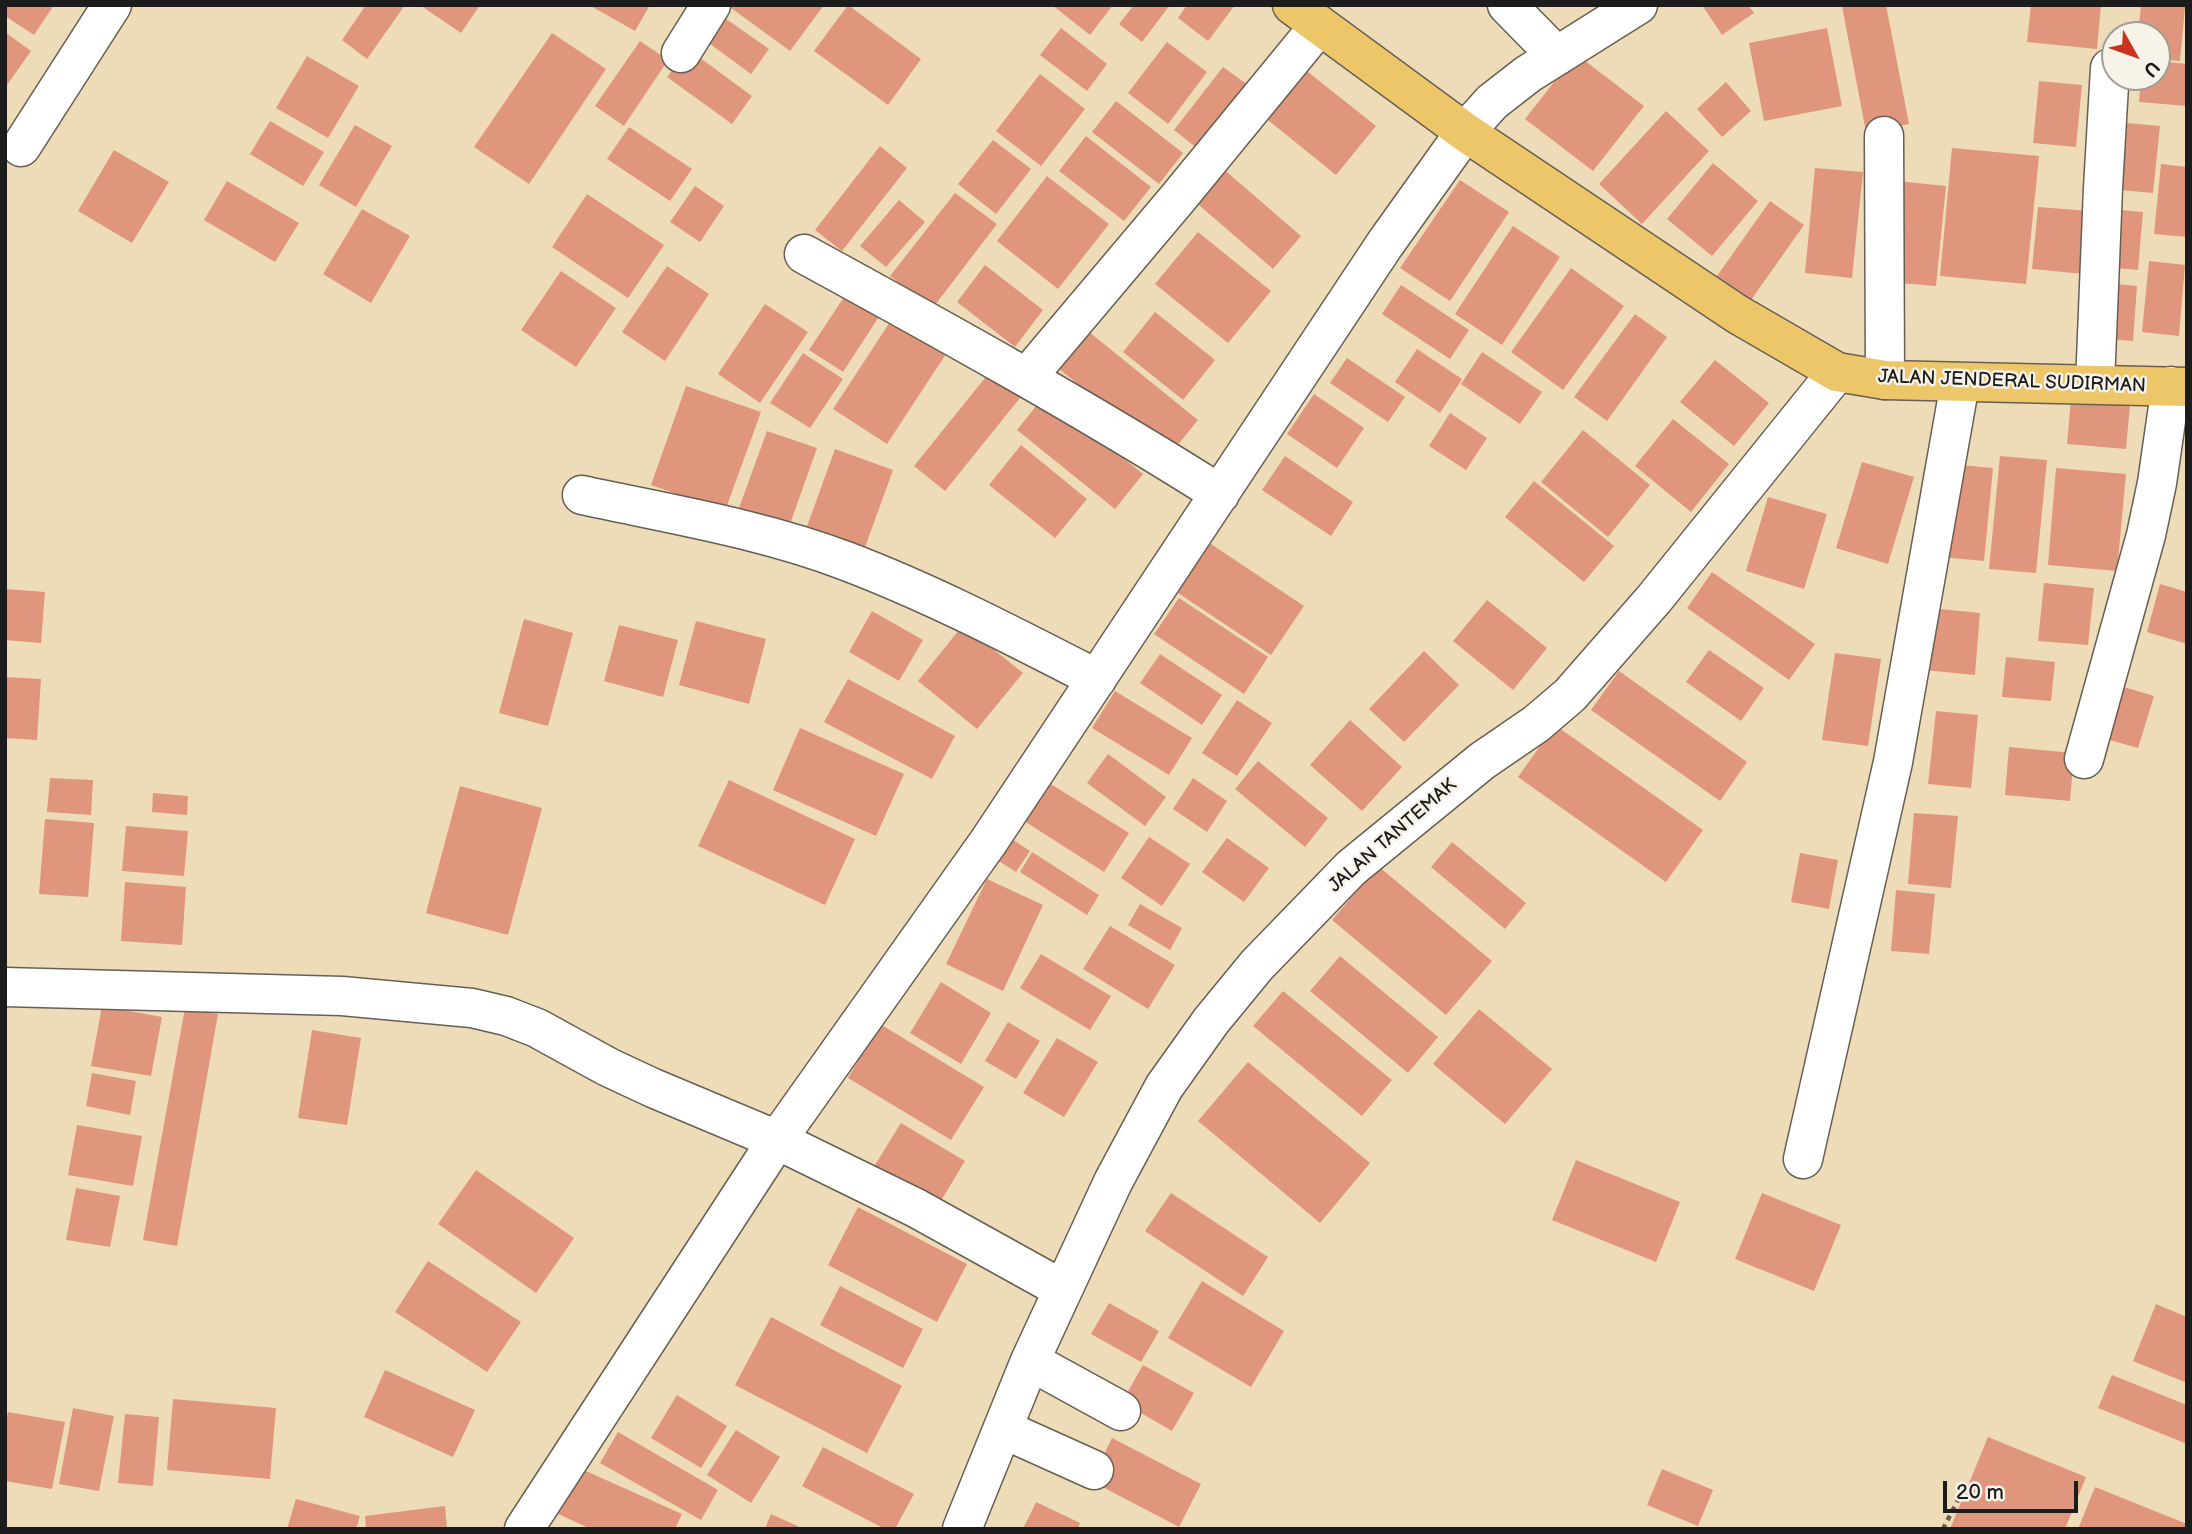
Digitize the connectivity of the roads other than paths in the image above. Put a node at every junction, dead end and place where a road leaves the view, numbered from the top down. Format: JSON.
{"nodes":[{"id":1,"x":112,"y":5,"type":"edge"},
{"id":2,"x":711,"y":5,"type":"edge"},
{"id":3,"x":1507,"y":5,"type":"edge"},
{"id":4,"x":1638,"y":5,"type":"edge"},
{"id":5,"x":1305,"y":15,"type":"edge"},
{"id":6,"x":681,"y":53,"type":"dead end"},
{"id":7,"x":1557,"y":56,"type":"junction"},
{"id":8,"x":2109,"y":91,"type":"edge"},
{"id":9,"x":1465,"y":132,"type":"junction"},
{"id":10,"x":1884,"y":136,"type":"dead end"},
{"id":11,"x":20,"y":147,"type":"dead end"},
{"id":12,"x":804,"y":254,"type":"dead end"},
{"id":13,"x":1837,"y":372,"type":"junction"},
{"id":14,"x":1027,"y":377,"type":"junction"},
{"id":15,"x":1885,"y":380,"type":"junction"},
{"id":16,"x":1960,"y":383,"type":"junction"},
{"id":17,"x":2095,"y":384,"type":"junction"},
{"id":18,"x":2179,"y":386,"type":"edge"},
{"id":19,"x":582,"y":495,"type":"dead end"},
{"id":20,"x":1220,"y":495,"type":"junction"},
{"id":21,"x":1097,"y":679,"type":"junction"},
{"id":22,"x":2084,"y":759,"type":"dead end"},
{"id":23,"x":5,"y":987,"type":"edge"},
{"id":24,"x":777,"y":1140,"type":"junction"},
{"id":25,"x":1803,"y":1159,"type":"dead end"},
{"id":26,"x":1062,"y":1289,"type":"junction"},
{"id":27,"x":1030,"y":1361,"type":"junction"},
{"id":28,"x":1121,"y":1411,"type":"dead end"},
{"id":29,"x":1003,"y":1429,"type":"junction"},
{"id":30,"x":1094,"y":1470,"type":"dead end"},
{"id":31,"x":524,"y":1529,"type":"edge"},
{"id":32,"x":962,"y":1529,"type":"edge"}],
"edges":[{"from":1,"to":11,"type":"street"},
{"from":2,"to":6,"type":"street"},
{"from":3,"to":7,"type":"street"},
{"from":4,"to":7,"type":"street"},
{"from":5,"to":9,"type":"main road"},
{"from":5,"to":14,"type":"street"},
{"from":7,"to":9,"type":"street"},
{"from":8,"to":17,"type":"street"},
{"from":9,"to":13,"type":"main road"},
{"from":9,"to":20,"type":"street"},
{"from":10,"to":15,"type":"street"},
{"from":12,"to":14,"type":"street"},
{"from":13,"to":15,"type":"main road","name":"JALAN JENDERAL SUDIRMAN"},
{"from":13,"to":26,"type":"street","name":"JALAN TANTEMAK"},
{"from":14,"to":20,"type":"street"},
{"from":15,"to":16,"type":"main road","name":"JALAN JENDERAL SUDIRMAN"},
{"from":16,"to":17,"type":"main road","name":"JALAN JENDERAL SUDIRMAN"},
{"from":16,"to":25,"type":"street"},
{"from":17,"to":18,"type":"main road","name":"JALAN JENDERAL SUDIRMAN"},
{"from":18,"to":22,"type":"street"},
{"from":19,"to":21,"type":"street"},
{"from":20,"to":21,"type":"street"},
{"from":21,"to":24,"type":"street"},
{"from":23,"to":24,"type":"street"},
{"from":24,"to":26,"type":"street"},
{"from":24,"to":31,"type":"street"},
{"from":26,"to":27,"type":"street","name":"JALAN TANTEMAK"},
{"from":27,"to":28,"type":"street"},
{"from":27,"to":29,"type":"street","name":"JALAN TANTEMAK"},
{"from":29,"to":30,"type":"street"},
{"from":29,"to":32,"type":"street","name":"JALAN TANTEMAK"}]}
